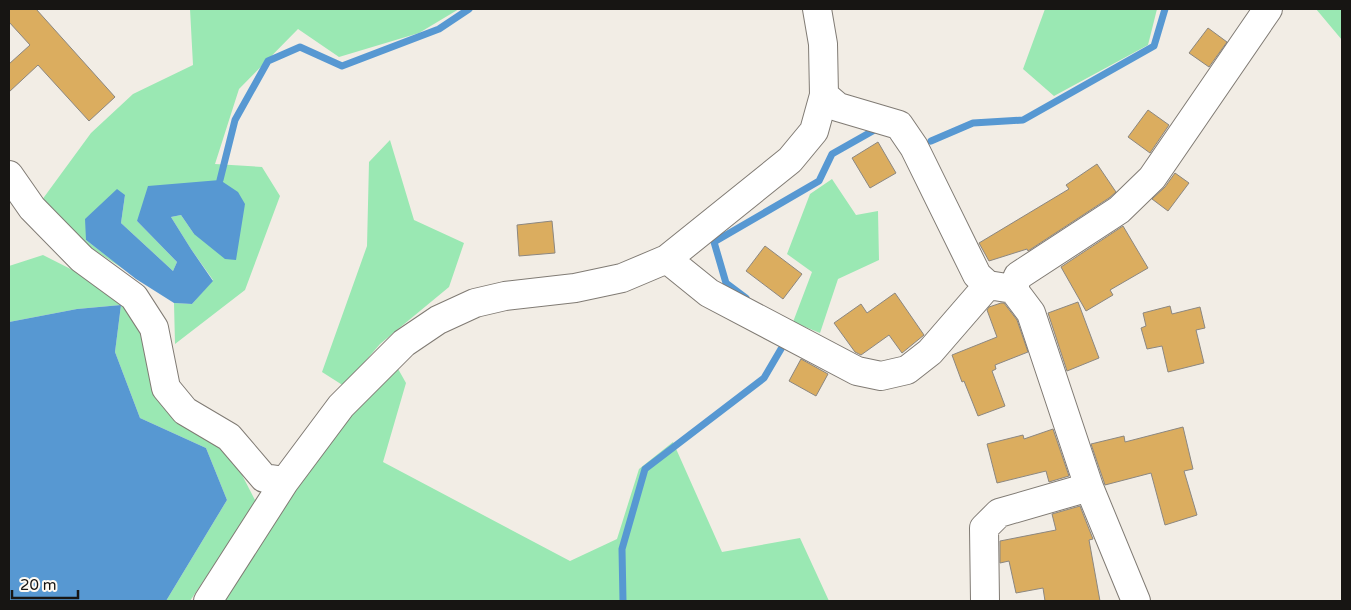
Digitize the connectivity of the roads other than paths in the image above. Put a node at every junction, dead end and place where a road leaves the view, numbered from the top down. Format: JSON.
{"nodes":[{"id":1,"x":817,"y":9,"type":"edge"},
{"id":2,"x":1268,"y":9,"type":"edge"},
{"id":3,"x":824,"y":95,"type":"junction"},
{"id":4,"x":9,"y":175,"type":"edge"},
{"id":5,"x":667,"y":259,"type":"junction"},
{"id":6,"x":1000,"y":287,"type":"junction"},
{"id":7,"x":285,"y":480,"type":"junction"},
{"id":8,"x":1089,"y":487,"type":"junction"},
{"id":9,"x":208,"y":601,"type":"edge"},
{"id":10,"x":986,"y":601,"type":"edge"},
{"id":11,"x":1136,"y":601,"type":"edge"}],
"edges":[{"from":1,"to":3,"type":"street"},
{"from":2,"to":6,"type":"street"},
{"from":3,"to":5,"type":"street"},
{"from":3,"to":6,"type":"street"},
{"from":4,"to":7,"type":"street"},
{"from":5,"to":6,"type":"street"},
{"from":5,"to":7,"type":"street"},
{"from":6,"to":8,"type":"street"},
{"from":7,"to":9,"type":"street"},
{"from":8,"to":10,"type":"street"},
{"from":8,"to":11,"type":"street"}]}
